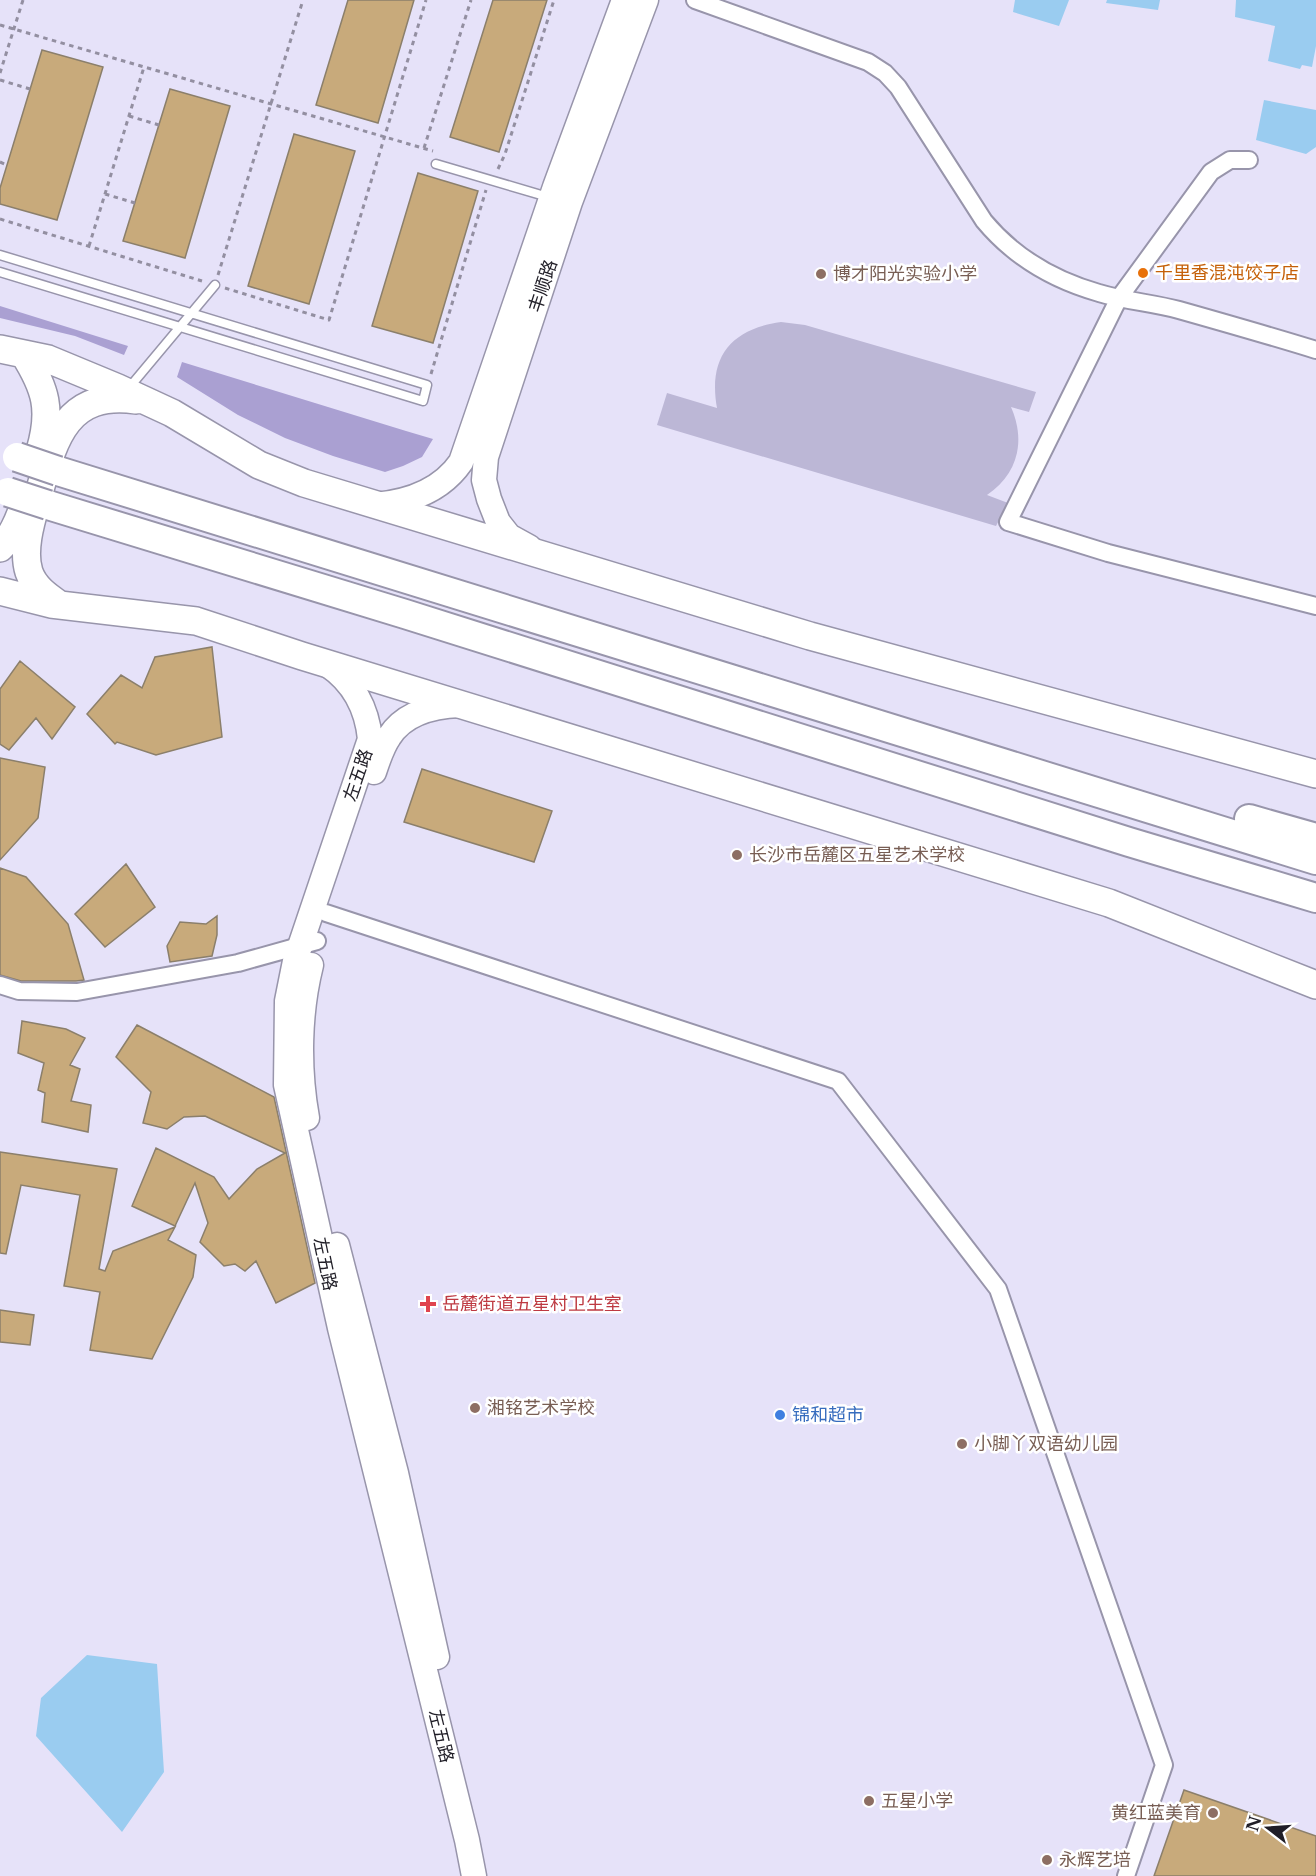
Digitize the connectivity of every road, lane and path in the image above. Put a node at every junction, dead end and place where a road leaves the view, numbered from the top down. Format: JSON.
{"nodes":[{"id":1,"x":23,"y":0,"type":"edge"},
{"id":2,"x":303,"y":0,"type":"edge"},
{"id":3,"x":426,"y":0,"type":"edge"},
{"id":4,"x":471,"y":0,"type":"edge"},
{"id":5,"x":624,"y":0,"type":"edge"},
{"id":6,"x":646,"y":0,"type":"edge"},
{"id":7,"x":695,"y":0,"type":"edge"},
{"id":8,"x":0,"y":25,"type":"edge"},
{"id":9,"x":14,"y":29,"type":"junction"},
{"id":10,"x":145,"y":67,"type":"junction"},
{"id":11,"x":0,"y":73,"type":"edge"},
{"id":12,"x":0,"y":80,"type":"edge"},
{"id":13,"x":30,"y":89,"type":"dead end"},
{"id":14,"x":271,"y":104,"type":"junction"},
{"id":15,"x":129,"y":116,"type":"junction"},
{"id":16,"x":159,"y":125,"type":"dead end"},
{"id":17,"x":386,"y":137,"type":"junction"},
{"id":18,"x":424,"y":148,"type":"junction"},
{"id":19,"x":435,"y":151,"type":"dead end"},
{"id":20,"x":1249,"y":160,"type":"dead end"},
{"id":21,"x":0,"y":162,"type":"edge"},
{"id":22,"x":7,"y":165,"type":"dead end"},
{"id":23,"x":436,"y":165,"type":"dead end"},
{"id":24,"x":497,"y":170,"type":"dead end"},
{"id":25,"x":507,"y":172,"type":"dead end"},
{"id":26,"x":105,"y":194,"type":"junction"},
{"id":27,"x":552,"y":198,"type":"junction"},
{"id":28,"x":135,"y":203,"type":"dead end"},
{"id":29,"x":0,"y":219,"type":"edge"},
{"id":30,"x":88,"y":246,"type":"junction"},
{"id":31,"x":0,"y":255,"type":"edge"},
{"id":32,"x":0,"y":272,"type":"edge"},
{"id":33,"x":215,"y":285,"type":"junction"},
{"id":34,"x":1119,"y":298,"type":"junction"},
{"id":35,"x":191,"y":313,"type":"junction"},
{"id":36,"x":180,"y":327,"type":"junction"},
{"id":37,"x":1316,"y":350,"type":"edge"},
{"id":38,"x":12,"y":351,"type":"edge"},
{"id":39,"x":126,"y":392,"type":"junction"},
{"id":40,"x":152,"y":404,"type":"junction"},
{"id":41,"x":8,"y":455,"type":"edge"},
{"id":42,"x":4,"y":491,"type":"edge"},
{"id":43,"x":375,"y":505,"type":"junction"},
{"id":44,"x":0,"y":548,"type":"edge"},
{"id":45,"x":542,"y":554,"type":"junction"},
{"id":46,"x":0,"y":591,"type":"edge"},
{"id":47,"x":61,"y":606,"type":"junction"},
{"id":48,"x":1316,"y":606,"type":"edge"},
{"id":49,"x":328,"y":664,"type":"junction"},
{"id":50,"x":460,"y":705,"type":"junction"},
{"id":51,"x":893,"y":729,"type":"junction"},
{"id":52,"x":1316,"y":774,"type":"edge"},
{"id":53,"x":1316,"y":838,"type":"edge"},
{"id":54,"x":1129,"y":842,"type":"junction"},
{"id":55,"x":1316,"y":860,"type":"edge"},
{"id":56,"x":1316,"y":898,"type":"edge"},
{"id":57,"x":1316,"y":911,"type":"edge"},
{"id":58,"x":326,"y":913,"type":"junction"},
{"id":59,"x":308,"y":943,"type":"junction"},
{"id":60,"x":0,"y":985,"type":"edge"},
{"id":61,"x":1316,"y":985,"type":"edge"},
{"id":62,"x":474,"y":1876,"type":"edge"},
{"id":63,"x":487,"y":1876,"type":"edge"},
{"id":64,"x":1126,"y":1876,"type":"edge"}],
"edges":[{"from":1,"to":9,"type":"path"},
{"from":2,"to":14,"type":"path"},
{"from":3,"to":17,"type":"path"},
{"from":4,"to":18,"type":"path"},
{"from":5,"to":27,"type":"main road"},
{"from":6,"to":45,"type":"main road","name":"丰顺路"},
{"from":7,"to":34,"type":"street"},
{"from":8,"to":9,"type":"path"},
{"from":9,"to":10,"type":"path"},
{"from":9,"to":11,"type":"path"},
{"from":10,"to":14,"type":"path"},
{"from":10,"to":15,"type":"path"},
{"from":12,"to":13,"type":"path"},
{"from":14,"to":17,"type":"path"},
{"from":14,"to":33,"type":"path"},
{"from":15,"to":16,"type":"path"},
{"from":15,"to":26,"type":"path"},
{"from":17,"to":18,"type":"path"},
{"from":17,"to":33,"type":"path"},
{"from":18,"to":19,"type":"path"},
{"from":20,"to":34,"type":"street"},
{"from":21,"to":22,"type":"path"},
{"from":23,"to":27,"type":"lane"},
{"from":24,"to":25,"type":"path"},
{"from":26,"to":28,"type":"path"},
{"from":26,"to":30,"type":"path"},
{"from":27,"to":43,"type":"main road"},
{"from":29,"to":30,"type":"path"},
{"from":30,"to":33,"type":"path"},
{"from":31,"to":35,"type":"lane"},
{"from":32,"to":36,"type":"lane"},
{"from":33,"to":35,"type":"lane"},
{"from":34,"to":37,"type":"street"},
{"from":34,"to":48,"type":"street"},
{"from":35,"to":36,"type":"lane"},
{"from":35,"to":36,"type":"lane"},
{"from":36,"to":39,"type":"lane"},
{"from":38,"to":39,"type":"main road"},
{"from":38,"to":44,"type":"main road"},
{"from":39,"to":40,"type":"main road"},
{"from":40,"to":43,"type":"main road"},
{"from":40,"to":47,"type":"main road"},
{"from":41,"to":51,"type":"highway","bridge":true},
{"from":42,"to":54,"type":"highway","bridge":true},
{"from":43,"to":45,"type":"main road"},
{"from":45,"to":52,"type":"main road"},
{"from":46,"to":47,"type":"main road"},
{"from":47,"to":49,"type":"main road"},
{"from":49,"to":50,"type":"main road"},
{"from":49,"to":59,"type":"main road","name":"左五路"},
{"from":50,"to":58,"type":"main road","name":"左五路"},
{"from":50,"to":61,"type":"main road"},
{"from":51,"to":53,"type":"highway"},
{"from":51,"to":55,"type":"highway"},
{"from":54,"to":56,"type":"highway"},
{"from":54,"to":57,"type":"highway"},
{"from":58,"to":59,"type":"main road","name":"左五路"},
{"from":58,"to":64,"type":"street"},
{"from":59,"to":60,"type":"street"},
{"from":59,"to":62,"type":"main road","name":"左五路"},
{"from":59,"to":63,"type":"main road","name":"左五路"}]}
